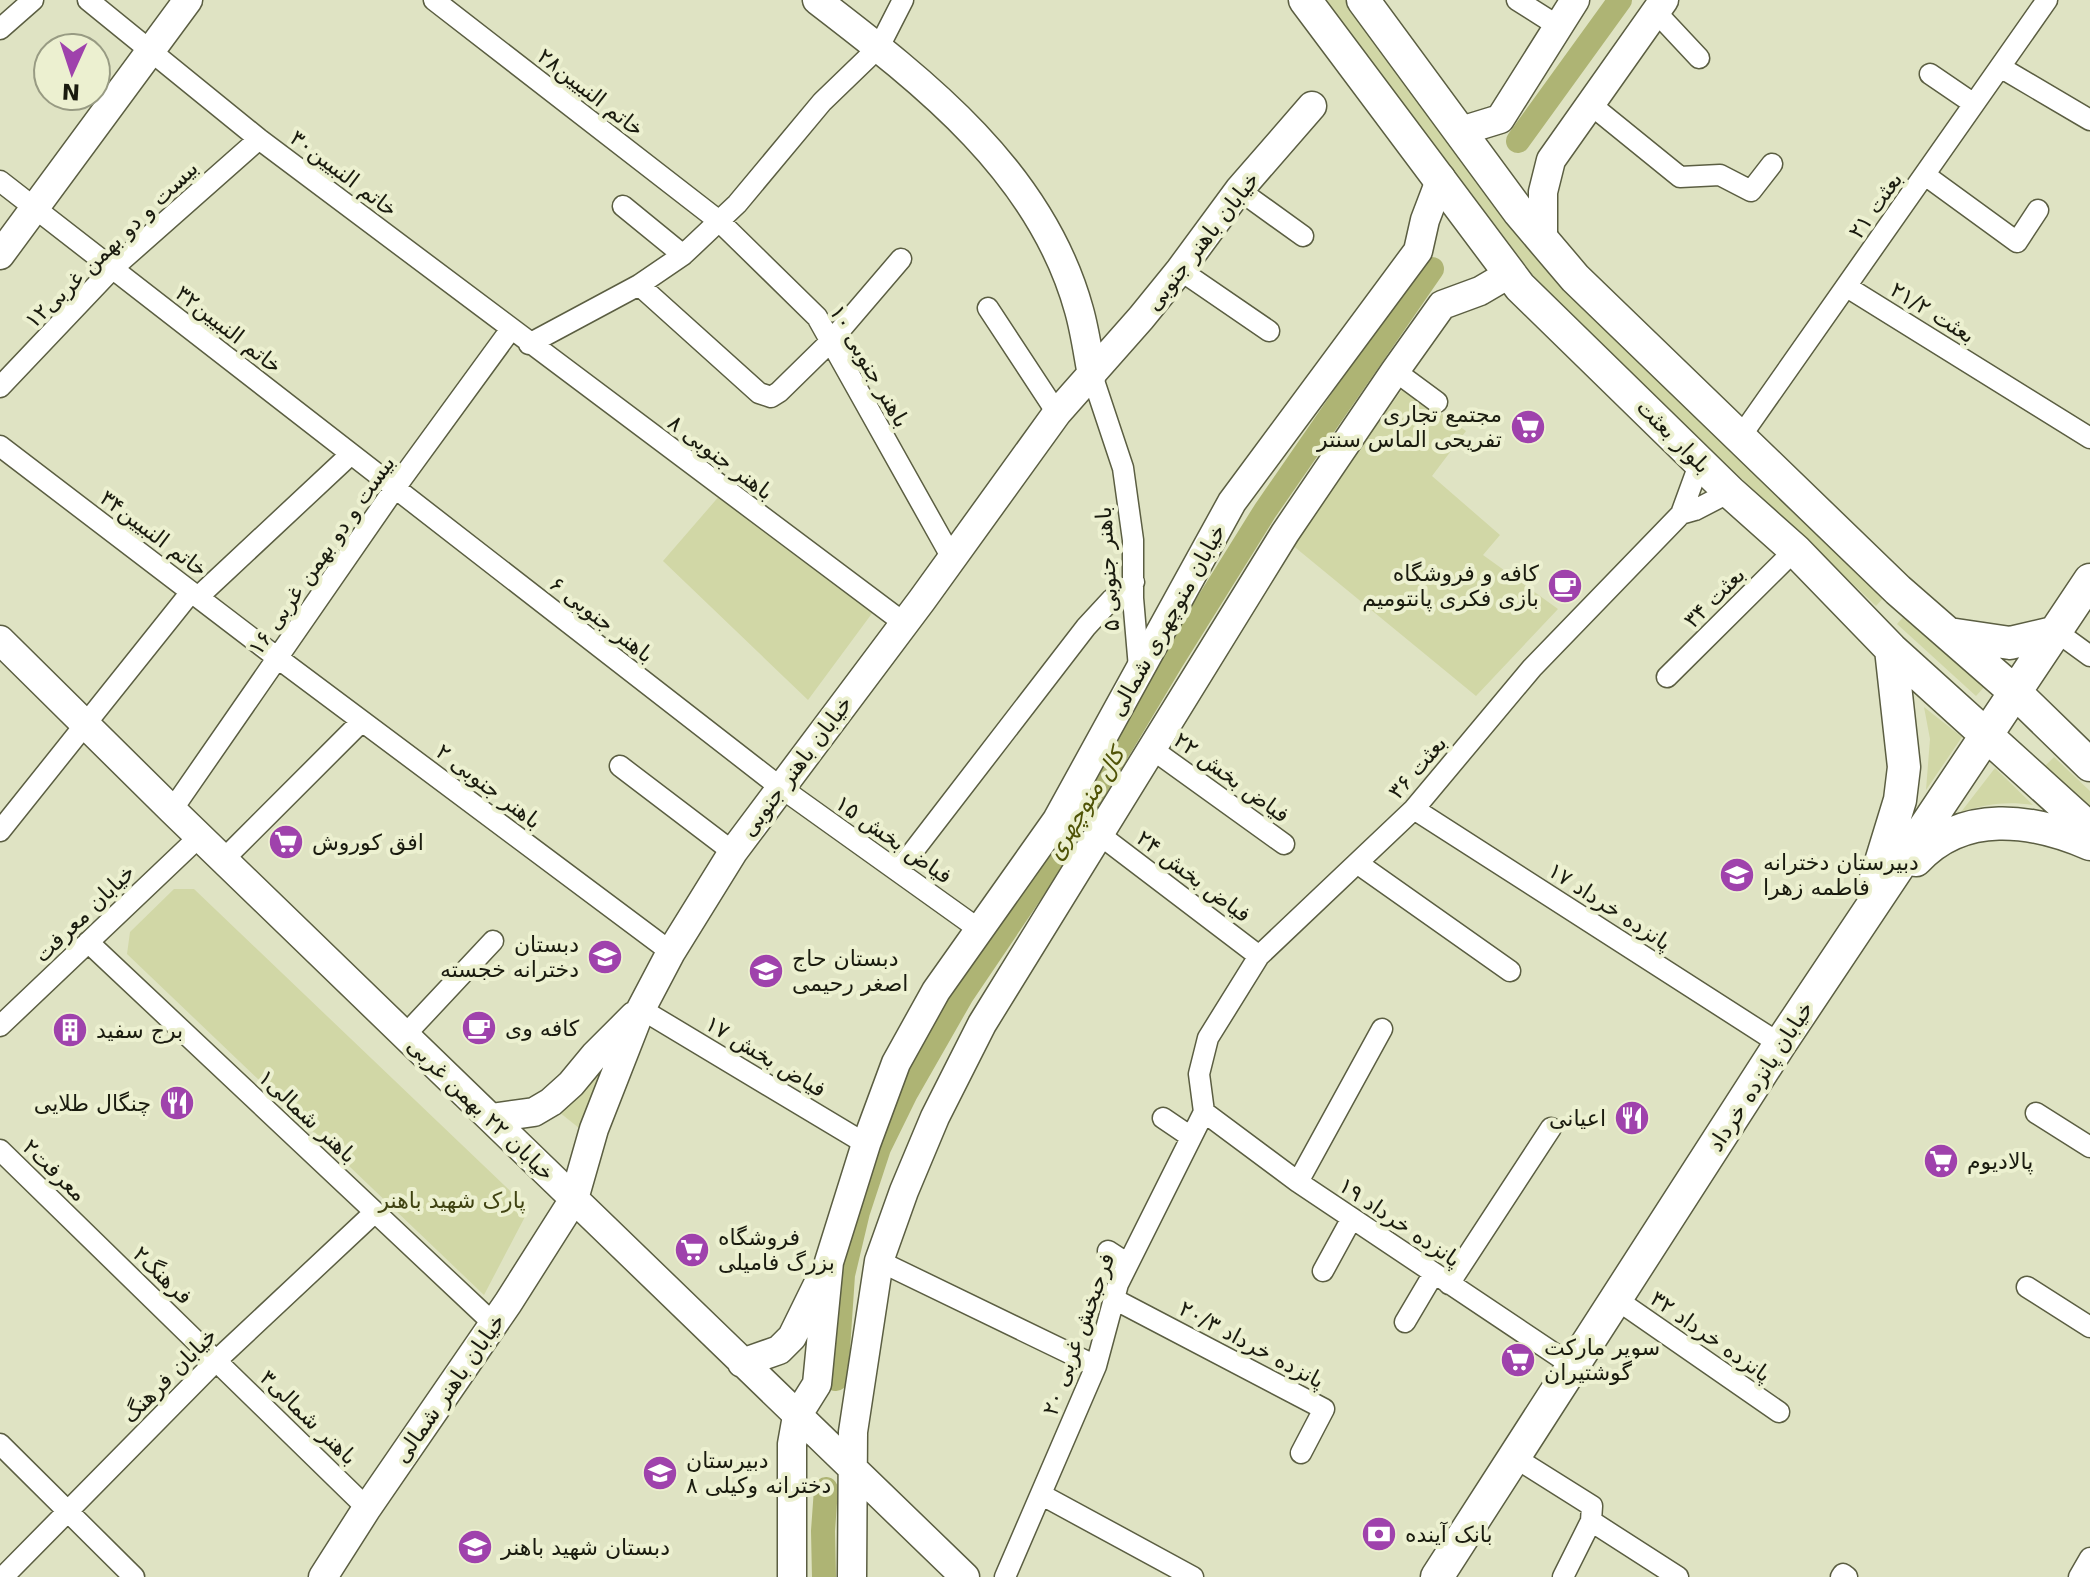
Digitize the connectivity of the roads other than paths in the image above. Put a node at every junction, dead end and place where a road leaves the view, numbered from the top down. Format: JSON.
{"nodes":[{"id":1,"x":33,"y":0,"type":"edge"},
{"id":2,"x":88,"y":0,"type":"edge"},
{"id":3,"x":188,"y":0,"type":"edge"},
{"id":4,"x":434,"y":0,"type":"edge"},
{"id":5,"x":817,"y":0,"type":"edge"},
{"id":6,"x":903,"y":0,"type":"edge"},
{"id":7,"x":1305,"y":0,"type":"edge"},
{"id":8,"x":1363,"y":0,"type":"edge"},
{"id":9,"x":1517,"y":0,"type":"edge"},
{"id":10,"x":1575,"y":0,"type":"edge"},
{"id":11,"x":2047,"y":0,"type":"edge"},
{"id":12,"x":1660,"y":6,"type":"edge"},
{"id":13,"x":1558,"y":26,"type":"junction"},
{"id":14,"x":0,"y":29,"type":"edge"},
{"id":15,"x":879,"y":47,"type":"junction"},
{"id":16,"x":152,"y":49,"type":"junction"},
{"id":17,"x":1699,"y":58,"type":"dead end"},
{"id":18,"x":2000,"y":67,"type":"junction"},
{"id":19,"x":1930,"y":74,"type":"dead end"},
{"id":20,"x":1590,"y":104,"type":"junction"},
{"id":21,"x":1974,"y":104,"type":"junction"},
{"id":22,"x":1312,"y":106,"type":"dead end"},
{"id":23,"x":2090,"y":120,"type":"edge"},
{"id":24,"x":1461,"y":131,"type":"junction"},
{"id":25,"x":259,"y":139,"type":"junction"},
{"id":26,"x":1772,"y":164,"type":"dead end"},
{"id":27,"x":1925,"y":175,"type":"junction"},
{"id":28,"x":1441,"y":178,"type":"junction"},
{"id":29,"x":0,"y":181,"type":"edge"},
{"id":30,"x":1239,"y":190,"type":"junction"},
{"id":31,"x":623,"y":206,"type":"dead end"},
{"id":32,"x":35,"y":208,"type":"junction"},
{"id":33,"x":2038,"y":210,"type":"dead end"},
{"id":34,"x":719,"y":221,"type":"junction"},
{"id":35,"x":1303,"y":236,"type":"dead end"},
{"id":36,"x":1543,"y":238,"type":"junction"},
{"id":37,"x":0,"y":255,"type":"edge"},
{"id":38,"x":683,"y":255,"type":"junction"},
{"id":39,"x":901,"y":259,"type":"dead end"},
{"id":40,"x":112,"y":269,"type":"junction"},
{"id":41,"x":1180,"y":270,"type":"junction"},
{"id":42,"x":1509,"y":274,"type":"junction"},
{"id":43,"x":639,"y":285,"type":"junction"},
{"id":44,"x":1847,"y":287,"type":"junction"},
{"id":45,"x":988,"y":308,"type":"dead end"},
{"id":46,"x":511,"y":329,"type":"junction"},
{"id":47,"x":1269,"y":331,"type":"dead end"},
{"id":48,"x":830,"y":342,"type":"junction"},
{"id":49,"x":529,"y":344,"type":"junction"},
{"id":50,"x":1395,"y":371,"type":"junction"},
{"id":51,"x":1092,"y":375,"type":"junction"},
{"id":52,"x":0,"y":387,"type":"edge"},
{"id":53,"x":1437,"y":402,"type":"dead end"},
{"id":54,"x":1057,"y":413,"type":"junction"},
{"id":55,"x":1741,"y":436,"type":"junction"},
{"id":56,"x":2090,"y":438,"type":"edge"},
{"id":57,"x":0,"y":446,"type":"edge"},
{"id":58,"x":351,"y":454,"type":"junction"},
{"id":59,"x":1700,"y":462,"type":"junction"},
{"id":60,"x":395,"y":488,"type":"junction"},
{"id":61,"x":1730,"y":492,"type":"junction"},
{"id":62,"x":1681,"y":514,"type":"junction"},
{"id":63,"x":1795,"y":550,"type":"junction"},
{"id":64,"x":952,"y":558,"type":"junction"},
{"id":65,"x":2090,"y":580,"type":"edge"},
{"id":66,"x":1134,"y":582,"type":"junction"},
{"id":67,"x":1898,"y":590,"type":"junction"},
{"id":68,"x":194,"y":594,"type":"junction"},
{"id":69,"x":904,"y":623,"type":"junction"},
{"id":70,"x":1866,"y":623,"type":"junction"},
{"id":71,"x":2057,"y":632,"type":"junction"},
{"id":72,"x":1949,"y":634,"type":"junction"},
{"id":73,"x":0,"y":640,"type":"edge"},
{"id":74,"x":1891,"y":649,"type":"junction"},
{"id":75,"x":2090,"y":656,"type":"edge"},
{"id":76,"x":279,"y":659,"type":"junction"},
{"id":77,"x":1139,"y":668,"type":"junction"},
{"id":78,"x":1667,"y":677,"type":"dead end"},
{"id":79,"x":2016,"y":693,"type":"junction"},
{"id":80,"x":362,"y":721,"type":"junction"},
{"id":81,"x":86,"y":726,"type":"junction"},
{"id":82,"x":1988,"y":736,"type":"junction"},
{"id":83,"x":1152,"y":749,"type":"junction"},
{"id":84,"x":2090,"y":765,"type":"edge"},
{"id":85,"x":620,"y":766,"type":"dead end"},
{"id":86,"x":780,"y":787,"type":"junction"},
{"id":87,"x":1414,"y":809,"type":"junction"},
{"id":88,"x":172,"y":810,"type":"junction"},
{"id":89,"x":2090,"y":829,"type":"edge"},
{"id":90,"x":0,"y":831,"type":"edge"},
{"id":91,"x":1100,"y":835,"type":"junction"},
{"id":92,"x":200,"y":836,"type":"junction"},
{"id":93,"x":1284,"y":844,"type":"dead end"},
{"id":94,"x":2090,"y":844,"type":"edge"},
{"id":95,"x":733,"y":852,"type":"junction"},
{"id":96,"x":224,"y":859,"type":"junction"},
{"id":97,"x":1357,"y":863,"type":"junction"},
{"id":98,"x":898,"y":871,"type":"junction"},
{"id":99,"x":1869,"y":913,"type":"junction"},
{"id":100,"x":980,"y":930,"type":"junction"},
{"id":101,"x":493,"y":941,"type":"dead end"},
{"id":102,"x":88,"y":942,"type":"junction"},
{"id":103,"x":671,"y":952,"type":"junction"},
{"id":104,"x":1259,"y":956,"type":"junction"},
{"id":105,"x":1510,"y":971,"type":"dead end"},
{"id":106,"x":641,"y":1009,"type":"junction"},
{"id":107,"x":2,"y":1021,"type":"edge"},
{"id":108,"x":1382,"y":1029,"type":"dead end"},
{"id":109,"x":405,"y":1035,"type":"junction"},
{"id":110,"x":1780,"y":1044,"type":"junction"},
{"id":111,"x":1204,"y":1112,"type":"junction"},
{"id":112,"x":2036,"y":1113,"type":"dead end"},
{"id":113,"x":491,"y":1118,"type":"junction"},
{"id":114,"x":1163,"y":1118,"type":"dead end"},
{"id":115,"x":1551,"y":1128,"type":"dead end"},
{"id":116,"x":1191,"y":1137,"type":"junction"},
{"id":117,"x":866,"y":1144,"type":"junction"},
{"id":118,"x":2090,"y":1147,"type":"edge"},
{"id":119,"x":0,"y":1150,"type":"edge"},
{"id":120,"x":1298,"y":1182,"type":"junction"},
{"id":121,"x":574,"y":1199,"type":"junction"},
{"id":122,"x":375,"y":1212,"type":"junction"},
{"id":123,"x":1352,"y":1218,"type":"junction"},
{"id":124,"x":76,"y":1224,"type":"joint"},
{"id":125,"x":1108,"y":1251,"type":"dead end"},
{"id":126,"x":879,"y":1261,"type":"junction"},
{"id":127,"x":829,"y":1262,"type":"junction"},
{"id":128,"x":1128,"y":1264,"type":"junction"},
{"id":129,"x":1323,"y":1271,"type":"dead end"},
{"id":130,"x":1442,"y":1279,"type":"junction"},
{"id":131,"x":2027,"y":1287,"type":"dead end"},
{"id":132,"x":1114,"y":1299,"type":"junction"},
{"id":133,"x":1616,"y":1299,"type":"junction"},
{"id":134,"x":1405,"y":1322,"type":"dead end"},
{"id":135,"x":494,"y":1324,"type":"junction"},
{"id":136,"x":2090,"y":1327,"type":"edge"},
{"id":137,"x":217,"y":1360,"type":"junction"},
{"id":138,"x":742,"y":1363,"type":"junction"},
{"id":139,"x":1096,"y":1366,"type":"junction"},
{"id":140,"x":1573,"y":1366,"type":"junction"},
{"id":141,"x":1779,"y":1412,"type":"dead end"},
{"id":142,"x":797,"y":1416,"type":"junction"},
{"id":143,"x":0,"y":1444,"type":"edge"},
{"id":144,"x":1301,"y":1453,"type":"dead end"},
{"id":145,"x":1514,"y":1457,"type":"junction"},
{"id":146,"x":852,"y":1467,"type":"junction"},
{"id":147,"x":1042,"y":1495,"type":"junction"},
{"id":148,"x":367,"y":1508,"type":"junction"},
{"id":149,"x":67,"y":1510,"type":"junction"},
{"id":150,"x":1591,"y":1521,"type":"junction"},
{"id":151,"x":2090,"y":1558,"type":"edge"},
{"id":152,"x":3,"y":1577,"type":"edge"},
{"id":153,"x":134,"y":1577,"type":"edge"},
{"id":154,"x":323,"y":1577,"type":"edge"},
{"id":155,"x":792,"y":1577,"type":"edge"},
{"id":156,"x":852,"y":1577,"type":"edge"},
{"id":157,"x":965,"y":1577,"type":"edge"},
{"id":158,"x":1005,"y":1577,"type":"edge"},
{"id":159,"x":1193,"y":1577,"type":"edge"},
{"id":160,"x":1437,"y":1577,"type":"edge"},
{"id":161,"x":1563,"y":1577,"type":"edge"},
{"id":162,"x":1678,"y":1577,"type":"edge"},
{"id":163,"x":2079,"y":1577,"type":"edge"}],
"edges":[{"from":1,"to":14,"type":"street"},
{"from":2,"to":16,"type":"street","name":"خاتم النبیین۳۰"},
{"from":3,"to":16,"type":"street"},
{"from":4,"to":34,"type":"street","name":"خاتم النبیین۲۸"},
{"from":5,"to":15,"type":"street"},
{"from":6,"to":15,"type":"street"},
{"from":7,"to":28,"type":"main road","name":"بلوار بعثت"},
{"from":8,"to":24,"type":"main road","name":"بلوار بعثت"},
{"from":9,"to":13,"type":"street"},
{"from":10,"to":13,"type":"street"},
{"from":11,"to":18,"type":"street","name":"بعثت ۲۱"},
{"from":12,"to":17,"type":"street"},
{"from":12,"to":20,"type":"street"},
{"from":13,"to":24,"type":"street"},
{"from":15,"to":34,"type":"street"},
{"from":15,"to":51,"type":"street"},
{"from":16,"to":25,"type":"street","name":"خاتم النبیین۳۰"},
{"from":16,"to":32,"type":"street"},
{"from":18,"to":21,"type":"street","name":"بعثت ۲۱"},
{"from":18,"to":23,"type":"street"},
{"from":19,"to":21,"type":"street"},
{"from":20,"to":26,"type":"street"},
{"from":20,"to":36,"type":"street"},
{"from":21,"to":27,"type":"street","name":"بعثت ۲۱"},
{"from":22,"to":30,"type":"street","name":"خیابان باهنر جنوبی"},
{"from":24,"to":36,"type":"main road","name":"بلوار بعثت"},
{"from":25,"to":40,"type":"street","name":"بیست و دو بهمن غربی۱۲"},
{"from":25,"to":46,"type":"street","name":"خاتم النبیین۳۰"},
{"from":27,"to":33,"type":"street"},
{"from":27,"to":44,"type":"street","name":"بعثت ۲۱"},
{"from":28,"to":42,"type":"main road","name":"بلوار بعثت"},
{"from":28,"to":77,"type":"street","name":"خیابان منوچهری شمالی"},
{"from":29,"to":32,"type":"street","name":"خاتم النبیین۳۲"},
{"from":30,"to":35,"type":"street"},
{"from":30,"to":41,"type":"street","name":"خیابان باهنر جنوبی"},
{"from":31,"to":38,"type":"street"},
{"from":32,"to":37,"type":"street"},
{"from":32,"to":40,"type":"street","name":"خاتم النبیین۳۲"},
{"from":34,"to":38,"type":"street"},
{"from":34,"to":48,"type":"street","name":"باهنر جنوبی ۱۰"},
{"from":36,"to":55,"type":"main road","name":"بلوار بعثت"},
{"from":38,"to":43,"type":"street"},
{"from":39,"to":48,"type":"street"},
{"from":40,"to":52,"type":"street","name":"بیست و دو بهمن غربی۱۲"},
{"from":40,"to":58,"type":"street","name":"خاتم النبیین۳۲"},
{"from":41,"to":47,"type":"street"},
{"from":41,"to":51,"type":"street","name":"خیابان باهنر جنوبی"},
{"from":42,"to":50,"type":"street"},
{"from":42,"to":59,"type":"main road","name":"بلوار بعثت"},
{"from":43,"to":48,"type":"street"},
{"from":43,"to":49,"type":"street"},
{"from":44,"to":55,"type":"street","name":"بعثت ۲۱"},
{"from":44,"to":56,"type":"street","name":"بعثت ۲۱/۲"},
{"from":45,"to":54,"type":"street"},
{"from":46,"to":49,"type":"street","name":"باهنر جنوبی ۸"},
{"from":46,"to":60,"type":"street","name":"بیست و دو بهمن غربی ۱۶"},
{"from":48,"to":64,"type":"street","name":"باهنر جنوبی ۱۰"},
{"from":49,"to":69,"type":"street","name":"باهنر جنوبی ۸"},
{"from":50,"to":53,"type":"street"},
{"from":50,"to":83,"type":"street"},
{"from":51,"to":54,"type":"street","name":"خیابان باهنر جنوبی"},
{"from":51,"to":66,"type":"street","name":"باهنر جنوبی ۵"},
{"from":54,"to":64,"type":"street","name":"خیابان باهنر جنوبی"},
{"from":55,"to":67,"type":"main road","name":"بلوار بعثت"},
{"from":57,"to":68,"type":"street","name":"خاتم النبیین۳۴"},
{"from":58,"to":60,"type":"street","name":"خاتم النبیین۳۲"},
{"from":58,"to":68,"type":"street"},
{"from":59,"to":61,"type":"main road","name":"بلوار بعثت"},
{"from":59,"to":62,"type":"street"},
{"from":60,"to":76,"type":"street","name":"بیست و دو بهمن غربی ۱۶"},
{"from":60,"to":86,"type":"street","name":"باهنر جنوبی ۶"},
{"from":61,"to":62,"type":"street","name":"بعثت ۳۶"},
{"from":61,"to":63,"type":"main road","name":"بلوار بعثت"},
{"from":62,"to":87,"type":"street","name":"بعثت ۳۶"},
{"from":63,"to":70,"type":"main road","name":"بلوار بعثت"},
{"from":63,"to":78,"type":"street","name":"بعثت ۳۴"},
{"from":64,"to":69,"type":"street","name":"خیابان باهنر جنوبی"},
{"from":65,"to":71,"type":"main road","name":"خیابان پانزده خرداد"},
{"from":66,"to":77,"type":"street","name":"باهنر جنوبی ۵"},
{"from":66,"to":98,"type":"street"},
{"from":67,"to":70,"type":"main road"},
{"from":67,"to":72,"type":"main road","name":"بلوار بعثت"},
{"from":68,"to":76,"type":"street","name":"خاتم النبیین۳۴"},
{"from":68,"to":81,"type":"street"},
{"from":69,"to":86,"type":"street","name":"خیابان باهنر جنوبی"},
{"from":70,"to":74,"type":"main road","name":"بلوار بعثت"},
{"from":71,"to":72,"type":"main road"},
{"from":71,"to":75,"type":"street"},
{"from":71,"to":79,"type":"main road","name":"خیابان پانزده خرداد"},
{"from":72,"to":79,"type":"main road","name":"بلوار بعثت"},
{"from":73,"to":81,"type":"street","name":"خیابان ۲۲ بهمن غربی"},
{"from":74,"to":82,"type":"main road","name":"بلوار بعثت"},
{"from":74,"to":99,"type":"main road"},
{"from":76,"to":80,"type":"street","name":"باهنر جنوبی ۲"},
{"from":76,"to":88,"type":"street","name":"بیست و دو بهمن غربی ۱۶"},
{"from":77,"to":100,"type":"street","name":"خیابان منوچهری شمالی"},
{"from":79,"to":82,"type":"main road","name":"خیابان پانزده خرداد"},
{"from":79,"to":84,"type":"main road","name":"بلوار بعثت"},
{"from":80,"to":96,"type":"street"},
{"from":80,"to":103,"type":"street","name":"باهنر جنوبی ۲"},
{"from":81,"to":88,"type":"street","name":"خیابان ۲۲ بهمن غربی"},
{"from":81,"to":90,"type":"street"},
{"from":82,"to":89,"type":"main road","name":"بلوار بعثت"},
{"from":82,"to":99,"type":"main road","name":"خیابان پانزده خرداد"},
{"from":83,"to":91,"type":"street"},
{"from":83,"to":93,"type":"street","name":"فیاض بخش ۲۲"},
{"from":85,"to":95,"type":"street"},
{"from":86,"to":95,"type":"street","name":"خیابان باهنر جنوبی"},
{"from":86,"to":98,"type":"street","name":"فیاض بخش ۱۵"},
{"from":87,"to":97,"type":"street","name":"بعثت ۳۶"},
{"from":87,"to":110,"type":"street","name":"پانزده خرداد ۱۷"},
{"from":88,"to":92,"type":"street","name":"خیابان ۲۲ بهمن غربی"},
{"from":91,"to":104,"type":"street","name":"فیاض بخش ۲۴"},
{"from":91,"to":126,"type":"street"},
{"from":92,"to":96,"type":"street","name":"خیابان ۲۲ بهمن غربی"},
{"from":92,"to":102,"type":"street","name":"خیابان معرفت"},
{"from":94,"to":99,"type":"main road"},
{"from":95,"to":103,"type":"street","name":"خیابان باهنر جنوبی"},
{"from":96,"to":109,"type":"street","name":"خیابان ۲۲ بهمن غربی"},
{"from":97,"to":104,"type":"street","name":"بعثت ۳۶"},
{"from":97,"to":105,"type":"street"},
{"from":98,"to":100,"type":"street","name":"فیاض بخش ۱۵"},
{"from":99,"to":110,"type":"main road","name":"خیابان پانزده خرداد"},
{"from":100,"to":117,"type":"street","name":"خیابان منوچهری شمالی"},
{"from":101,"to":109,"type":"street"},
{"from":102,"to":107,"type":"street","name":"خیابان معرفت"},
{"from":102,"to":122,"type":"street","name":"باهنر شمالی۱"},
{"from":103,"to":106,"type":"street","name":"خیابان باهنر جنوبی"},
{"from":104,"to":111,"type":"street","name":"بعثت ۳۶"},
{"from":106,"to":113,"type":"street"},
{"from":106,"to":117,"type":"street","name":"فیاض بخش ۱۷"},
{"from":106,"to":121,"type":"street","name":"خیابان باهنر جنوبی"},
{"from":108,"to":120,"type":"street"},
{"from":109,"to":113,"type":"street","name":"خیابان ۲۲ بهمن غربی"},
{"from":110,"to":133,"type":"main road","name":"خیابان پانزده خرداد"},
{"from":111,"to":116,"type":"street","name":"فرحبخش غربی ۲۰"},
{"from":111,"to":120,"type":"street","name":"پانزده خرداد ۱۹"},
{"from":112,"to":118,"type":"street"},
{"from":113,"to":121,"type":"street","name":"خیابان ۲۲ بهمن غربی"},
{"from":114,"to":116,"type":"street"},
{"from":115,"to":130,"type":"street"},
{"from":116,"to":128,"type":"street","name":"فرحبخش غربی ۲۰"},
{"from":117,"to":127,"type":"street","name":"خیابان منوچهری شمالی"},
{"from":119,"to":124,"type":"street","name":"معرفت۲"},
{"from":120,"to":123,"type":"street","name":"پانزده خرداد ۱۹"},
{"from":121,"to":135,"type":"street","name":"خیابان باهنر شمالی"},
{"from":121,"to":138,"type":"street","name":"خیابان ۲۲ بهمن غربی"},
{"from":122,"to":135,"type":"street","name":"باهنر شمالی۱"},
{"from":122,"to":137,"type":"street","name":"خیابان فرهنگ"},
{"from":123,"to":129,"type":"street"},
{"from":123,"to":130,"type":"street","name":"پانزده خرداد ۱۹"},
{"from":124,"to":137,"type":"street","name":"فرهنگ۲"},
{"from":125,"to":128,"type":"street"},
{"from":126,"to":139,"type":"street"},
{"from":126,"to":146,"type":"street"},
{"from":127,"to":138,"type":"street"},
{"from":127,"to":142,"type":"street","name":"خیابان منوچهری شمالی"},
{"from":128,"to":132,"type":"street","name":"فرحبخش غربی ۲۰"},
{"from":130,"to":134,"type":"street"},
{"from":130,"to":140,"type":"street","name":"پانزده خرداد ۱۹"},
{"from":131,"to":136,"type":"street"},
{"from":132,"to":139,"type":"street","name":"فرحبخش غربی ۲۰"},
{"from":132,"to":144,"type":"street","name":"پانزده خرداد ۲۰/۳"},
{"from":133,"to":140,"type":"main road","name":"خیابان پانزده خرداد"},
{"from":133,"to":141,"type":"street","name":"پانزده خرداد ۳۲"},
{"from":135,"to":148,"type":"street","name":"خیابان باهنر شمالی"},
{"from":137,"to":148,"type":"street","name":"باهنر شمالی۳"},
{"from":137,"to":149,"type":"street","name":"خیابان فرهنگ"},
{"from":138,"to":142,"type":"street","name":"خیابان ۲۲ بهمن غربی"},
{"from":139,"to":147,"type":"street","name":"فرحبخش غربی ۲۰"},
{"from":140,"to":145,"type":"main road","name":"خیابان پانزده خرداد"},
{"from":142,"to":146,"type":"street","name":"خیابان ۲۲ بهمن غربی"},
{"from":142,"to":155,"type":"street","name":"خیابان منوچهری شمالی"},
{"from":143,"to":149,"type":"street"},
{"from":145,"to":150,"type":"street"},
{"from":145,"to":160,"type":"main road","name":"خیابان پانزده خرداد"},
{"from":146,"to":156,"type":"street"},
{"from":146,"to":157,"type":"street","name":"خیابان ۲۲ بهمن غربی"},
{"from":147,"to":158,"type":"street","name":"فرحبخش غربی ۲۰"},
{"from":147,"to":159,"type":"street"},
{"from":148,"to":154,"type":"street","name":"خیابان باهنر شمالی"},
{"from":149,"to":152,"type":"street","name":"خیابان فرهنگ"},
{"from":149,"to":153,"type":"street"},
{"from":150,"to":161,"type":"street"},
{"from":150,"to":162,"type":"street"},
{"from":151,"to":163,"type":"street"}]}
